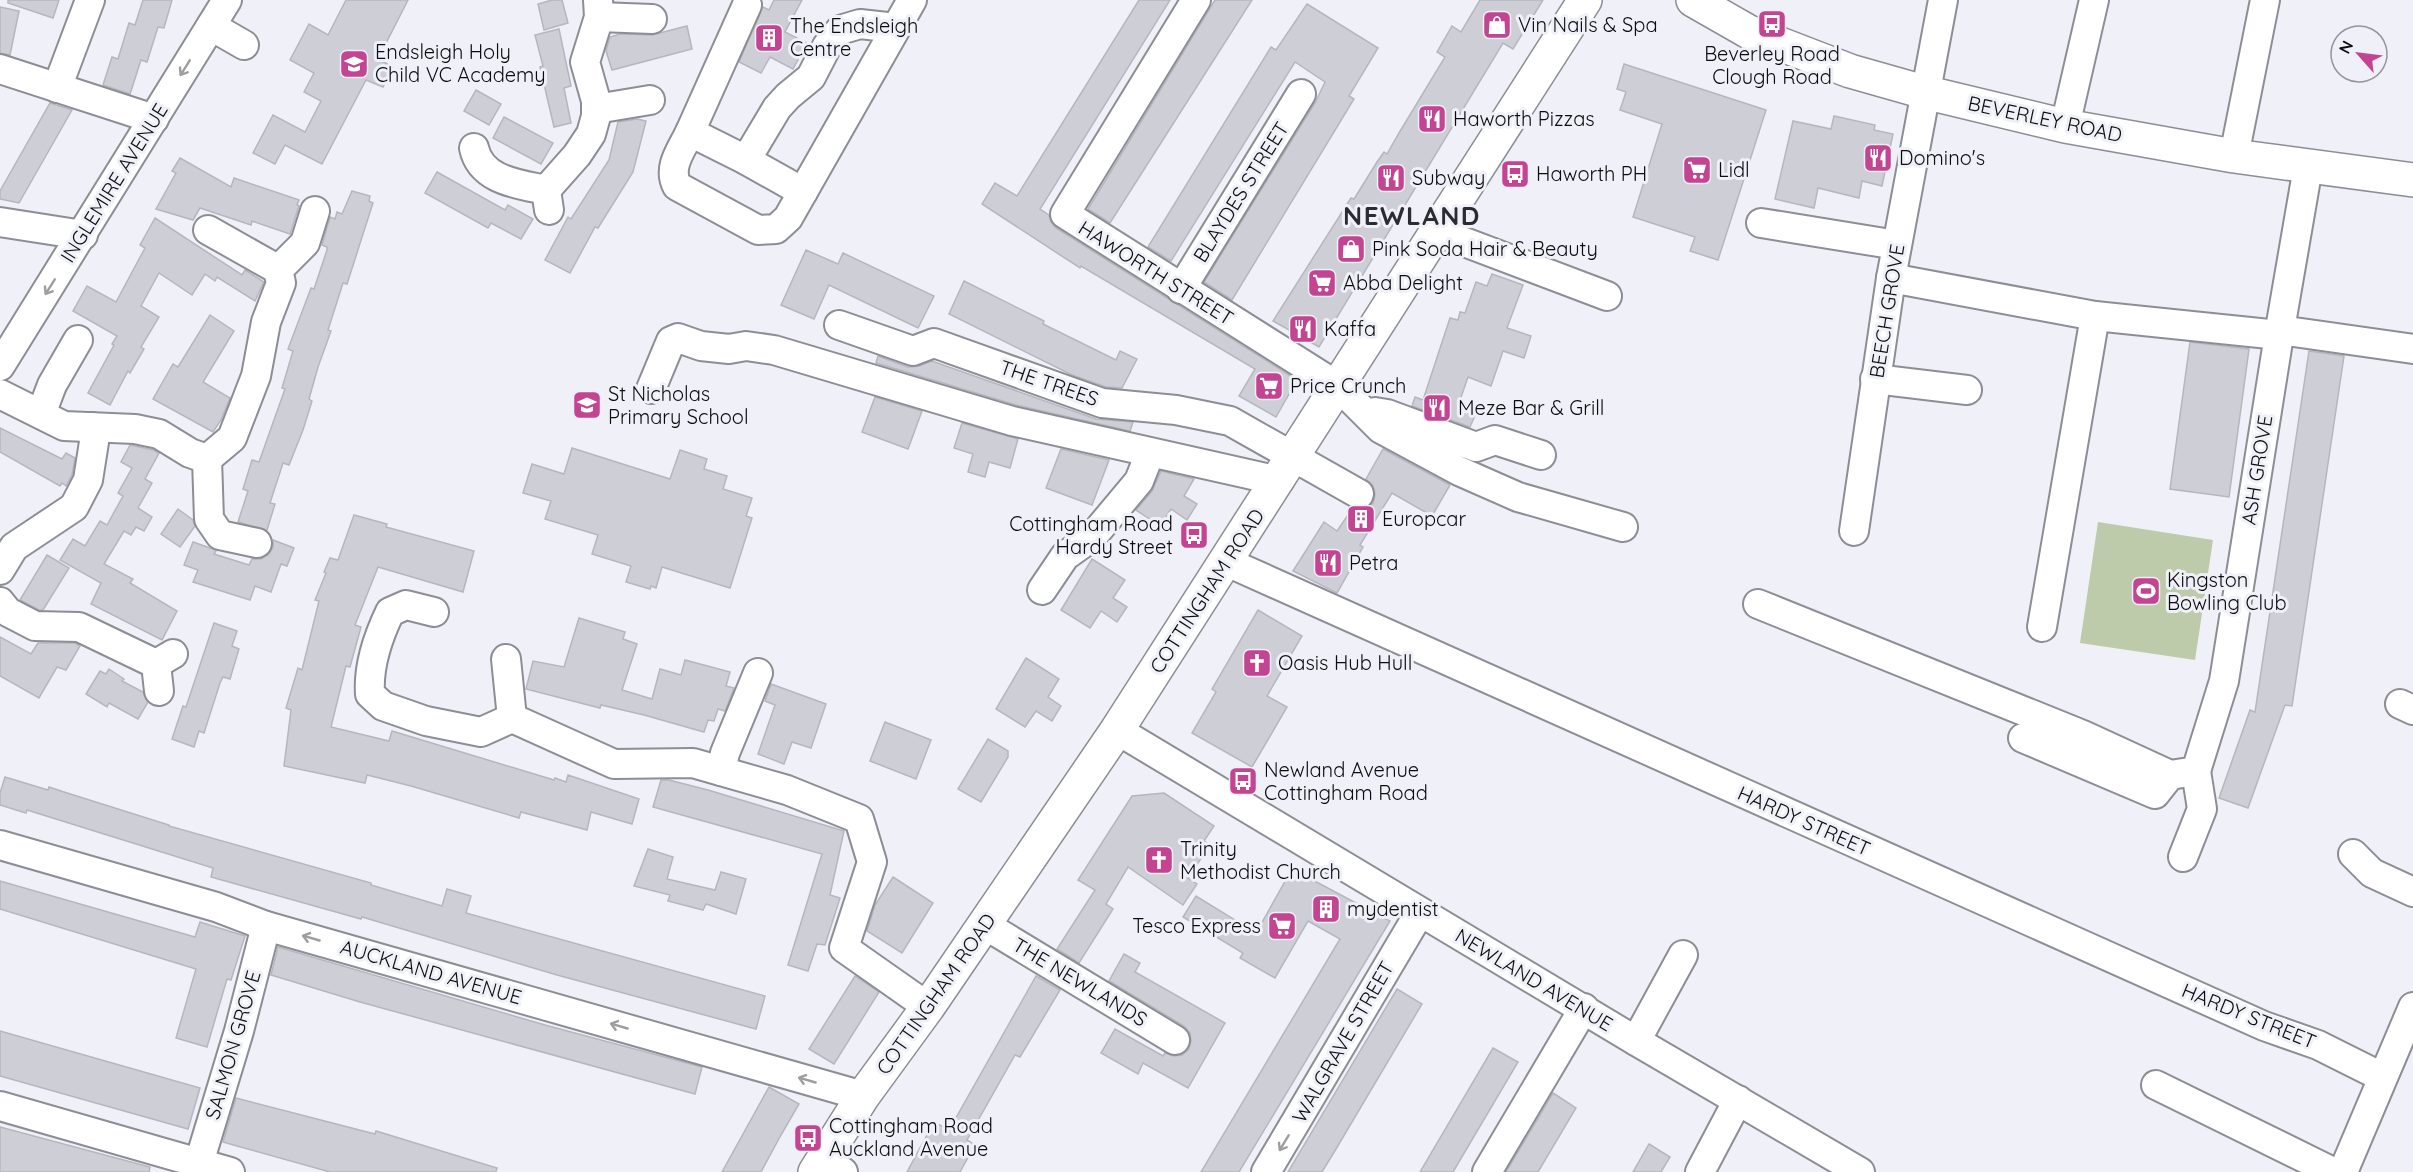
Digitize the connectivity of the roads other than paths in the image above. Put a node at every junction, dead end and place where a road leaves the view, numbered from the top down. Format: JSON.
{"nodes":[{"id":1,"x":90,"y":0,"type":"edge"},
{"id":2,"x":227,"y":0,"type":"edge"},
{"id":3,"x":912,"y":0,"type":"edge"},
{"id":4,"x":1196,"y":0,"type":"edge"},
{"id":5,"x":1585,"y":0,"type":"edge"},
{"id":6,"x":1693,"y":0,"type":"edge"},
{"id":7,"x":1943,"y":0,"type":"edge"},
{"id":8,"x":2094,"y":0,"type":"edge"},
{"id":9,"x":2265,"y":0,"type":"edge"},
{"id":10,"x":747,"y":4,"type":"dead end"},
{"id":11,"x":598,"y":8,"type":"edge"},
{"id":12,"x":652,"y":19,"type":"dead end"},
{"id":13,"x":211,"y":26,"type":"junction"},
{"id":14,"x":896,"y":28,"type":"junction"},
{"id":15,"x":244,"y":45,"type":"dead end"},
{"id":16,"x":0,"y":69,"type":"edge"},
{"id":17,"x":57,"y":88,"type":"junction"},
{"id":18,"x":1924,"y":92,"type":"junction"},
{"id":19,"x":1301,"y":94,"type":"dead end"},
{"id":20,"x":650,"y":100,"type":"dead end"},
{"id":21,"x":596,"y":109,"type":"junction"},
{"id":22,"x":154,"y":119,"type":"junction"},
{"id":23,"x":2065,"y":126,"type":"junction"},
{"id":24,"x":690,"y":132,"type":"junction"},
{"id":25,"x":474,"y":148,"type":"dead end"},
{"id":26,"x":2234,"y":156,"type":"junction"},
{"id":27,"x":746,"y":160,"type":"junction"},
{"id":28,"x":2308,"y":167,"type":"junction"},
{"id":29,"x":2413,"y":180,"type":"edge"},
{"id":30,"x":803,"y":192,"type":"junction"},
{"id":31,"x":315,"y":211,"type":"dead end"},
{"id":32,"x":0,"y":222,"type":"edge"},
{"id":33,"x":1761,"y":223,"type":"dead end"},
{"id":34,"x":208,"y":230,"type":"dead end"},
{"id":35,"x":1438,"y":232,"type":"junction"},
{"id":36,"x":82,"y":235,"type":"junction"},
{"id":37,"x":1897,"y":245,"type":"junction"},
{"id":38,"x":278,"y":270,"type":"junction"},
{"id":39,"x":1891,"y":278,"type":"junction"},
{"id":40,"x":1180,"y":289,"type":"junction"},
{"id":41,"x":1607,"y":296,"type":"dead end"},
{"id":42,"x":2095,"y":316,"type":"junction"},
{"id":43,"x":839,"y":325,"type":"dead end"},
{"id":44,"x":2279,"y":333,"type":"junction"},
{"id":45,"x":78,"y":340,"type":"dead end"},
{"id":46,"x":2413,"y":349,"type":"edge"},
{"id":47,"x":0,"y":366,"type":"edge"},
{"id":48,"x":1875,"y":379,"type":"junction"},
{"id":49,"x":1339,"y":387,"type":"junction"},
{"id":50,"x":651,"y":389,"type":"dead end"},
{"id":51,"x":1967,"y":390,"type":"dead end"},
{"id":52,"x":0,"y":394,"type":"edge"},
{"id":53,"x":1364,"y":411,"type":"junction"},
{"id":54,"x":41,"y":414,"type":"junction"},
{"id":55,"x":92,"y":427,"type":"junction"},
{"id":56,"x":1150,"y":453,"type":"junction"},
{"id":57,"x":1541,"y":455,"type":"dead end"},
{"id":58,"x":207,"y":459,"type":"junction"},
{"id":59,"x":1286,"y":469,"type":"junction"},
{"id":60,"x":1359,"y":494,"type":"dead end"},
{"id":61,"x":1623,"y":527,"type":"dead end"},
{"id":62,"x":1854,"y":531,"type":"dead end"},
{"id":63,"x":257,"y":543,"type":"dead end"},
{"id":64,"x":1227,"y":561,"type":"junction"},
{"id":65,"x":0,"y":570,"type":"edge"},
{"id":66,"x":1042,"y":590,"type":"dead end"},
{"id":67,"x":0,"y":602,"type":"edge"},
{"id":68,"x":1758,"y":604,"type":"dead end"},
{"id":69,"x":434,"y":612,"type":"dead end"},
{"id":70,"x":2042,"y":627,"type":"dead end"},
{"id":71,"x":506,"y":659,"type":"dead end"},
{"id":72,"x":163,"y":670,"type":"dead end"},
{"id":73,"x":758,"y":673,"type":"dead end"},
{"id":74,"x":512,"y":718,"type":"junction"},
{"id":75,"x":1117,"y":730,"type":"junction"},
{"id":76,"x":2023,"y":738,"type":"dead end"},
{"id":77,"x":721,"y":771,"type":"junction"},
{"id":78,"x":2183,"y":773,"type":"junction"},
{"id":79,"x":0,"y":845,"type":"edge"},
{"id":80,"x":2353,"y":854,"type":"dead end"},
{"id":81,"x":2183,"y":858,"type":"dead end"},
{"id":82,"x":2413,"y":892,"type":"edge"},
{"id":83,"x":1420,"y":912,"type":"junction"},
{"id":84,"x":985,"y":925,"type":"junction"},
{"id":85,"x":266,"y":926,"type":"junction"},
{"id":86,"x":1683,"y":955,"type":"dead end"},
{"id":87,"x":928,"y":1007,"type":"junction"},
{"id":88,"x":2413,"y":1007,"type":"edge"},
{"id":89,"x":1584,"y":1008,"type":"junction"},
{"id":90,"x":1175,"y":1040,"type":"dead end"},
{"id":91,"x":1636,"y":1041,"type":"junction"},
{"id":92,"x":2382,"y":1077,"type":"junction"},
{"id":93,"x":2156,"y":1085,"type":"dead end"},
{"id":94,"x":863,"y":1096,"type":"junction"},
{"id":95,"x":1738,"y":1100,"type":"junction"},
{"id":96,"x":0,"y":1106,"type":"edge"},
{"id":97,"x":191,"y":1165,"type":"edge"},
{"id":98,"x":827,"y":1168,"type":"edge"},
{"id":99,"x":230,"y":1172,"type":"edge"},
{"id":100,"x":1266,"y":1172,"type":"edge"},
{"id":101,"x":1486,"y":1172,"type":"edge"},
{"id":102,"x":1700,"y":1172,"type":"edge"},
{"id":103,"x":1860,"y":1172,"type":"edge"},
{"id":104,"x":2333,"y":1172,"type":"edge"},
{"id":105,"x":2343,"y":1172,"type":"edge"}],
"edges":[{"from":1,"to":17,"type":"street"},
{"from":2,"to":13,"type":"street","name":"INGLEMIRE AVENUE"},
{"from":3,"to":14,"type":"street"},
{"from":4,"to":40,"type":"street","name":"HAWORTH STREET"},
{"from":5,"to":35,"type":"main road","name":"COTTINGHAM ROAD"},
{"from":6,"to":18,"type":"main road","name":"BEVERLEY ROAD"},
{"from":7,"to":18,"type":"street","name":"BEECH GROVE"},
{"from":8,"to":23,"type":"street"},
{"from":9,"to":26,"type":"street"},
{"from":10,"to":24,"type":"street"},
{"from":11,"to":12,"type":"street"},
{"from":11,"to":21,"type":"street"},
{"from":13,"to":15,"type":"street"},
{"from":13,"to":22,"type":"street","name":"INGLEMIRE AVENUE","one_way":true},
{"from":14,"to":27,"type":"street"},
{"from":14,"to":30,"type":"street"},
{"from":16,"to":17,"type":"street"},
{"from":17,"to":22,"type":"street"},
{"from":18,"to":23,"type":"main road","name":"BEVERLEY ROAD"},
{"from":18,"to":37,"type":"street","name":"BEECH GROVE"},
{"from":19,"to":40,"type":"street","name":"BLAYDES STREET"},
{"from":20,"to":21,"type":"street"},
{"from":21,"to":25,"type":"street"},
{"from":22,"to":36,"type":"street","name":"INGLEMIRE AVENUE"},
{"from":23,"to":26,"type":"main road","name":"BEVERLEY ROAD"},
{"from":24,"to":27,"type":"street"},
{"from":24,"to":30,"type":"street"},
{"from":26,"to":28,"type":"main road","name":"BEVERLEY ROAD"},
{"from":27,"to":30,"type":"street"},
{"from":28,"to":29,"type":"main road","name":"BEVERLEY ROAD"},
{"from":28,"to":44,"type":"street","name":"ASH GROVE"},
{"from":31,"to":38,"type":"street"},
{"from":32,"to":36,"type":"street"},
{"from":33,"to":37,"type":"street"},
{"from":34,"to":38,"type":"street"},
{"from":35,"to":41,"type":"street"},
{"from":35,"to":49,"type":"main road","name":"COTTINGHAM ROAD"},
{"from":36,"to":47,"type":"street","name":"INGLEMIRE AVENUE","one_way":true},
{"from":37,"to":39,"type":"street","name":"BEECH GROVE"},
{"from":38,"to":58,"type":"street"},
{"from":39,"to":42,"type":"street"},
{"from":39,"to":48,"type":"street","name":"BEECH GROVE"},
{"from":40,"to":49,"type":"street","name":"HAWORTH STREET"},
{"from":42,"to":44,"type":"street"},
{"from":42,"to":70,"type":"street"},
{"from":43,"to":59,"type":"street","name":"THE TREES"},
{"from":44,"to":46,"type":"street"},
{"from":44,"to":78,"type":"street","name":"ASH GROVE"},
{"from":45,"to":54,"type":"street"},
{"from":48,"to":51,"type":"street"},
{"from":48,"to":62,"type":"street","name":"BEECH GROVE"},
{"from":49,"to":53,"type":"street","name":"HAWORTH STREET"},
{"from":49,"to":59,"type":"main road","name":"COTTINGHAM ROAD"},
{"from":50,"to":56,"type":"street"},
{"from":52,"to":54,"type":"street"},
{"from":53,"to":57,"type":"street"},
{"from":53,"to":61,"type":"street","name":"HAWORTH STREET"},
{"from":54,"to":55,"type":"street"},
{"from":55,"to":58,"type":"street"},
{"from":55,"to":65,"type":"street"},
{"from":56,"to":59,"type":"street"},
{"from":56,"to":66,"type":"street"},
{"from":58,"to":63,"type":"street"},
{"from":59,"to":60,"type":"street"},
{"from":59,"to":64,"type":"main road","name":"COTTINGHAM ROAD"},
{"from":64,"to":75,"type":"main road","name":"COTTINGHAM ROAD"},
{"from":64,"to":92,"type":"street","name":"HARDY STREET"},
{"from":67,"to":72,"type":"street"},
{"from":68,"to":78,"type":"street"},
{"from":69,"to":74,"type":"street"},
{"from":71,"to":74,"type":"street"},
{"from":73,"to":77,"type":"street"},
{"from":74,"to":77,"type":"street"},
{"from":75,"to":83,"type":"street","name":"NEWLAND AVENUE"},
{"from":75,"to":84,"type":"main road","name":"COTTINGHAM ROAD"},
{"from":76,"to":78,"type":"street"},
{"from":77,"to":87,"type":"street"},
{"from":78,"to":81,"type":"street","name":"ASH GROVE"},
{"from":79,"to":85,"type":"street","name":"AUCKLAND AVENUE"},
{"from":80,"to":82,"type":"street"},
{"from":83,"to":89,"type":"street","name":"NEWLAND AVENUE"},
{"from":83,"to":100,"type":"street","name":"WALGRAVE STREET","one_way":true},
{"from":84,"to":87,"type":"main road","name":"COTTINGHAM ROAD"},
{"from":84,"to":90,"type":"street","name":"THE NEWLANDS"},
{"from":94,"to":85,"type":"street","name":"AUCKLAND AVENUE","one_way":true},
{"from":85,"to":97,"type":"street","name":"SALMON GROVE"},
{"from":86,"to":91,"type":"street"},
{"from":87,"to":94,"type":"main road","name":"COTTINGHAM ROAD"},
{"from":88,"to":92,"type":"street"},
{"from":89,"to":91,"type":"street","name":"NEWLAND AVENUE"},
{"from":89,"to":101,"type":"street"},
{"from":91,"to":95,"type":"street","name":"NEWLAND AVENUE"},
{"from":92,"to":105,"type":"street"},
{"from":93,"to":104,"type":"street"},
{"from":94,"to":98,"type":"main road","name":"COTTINGHAM ROAD"},
{"from":95,"to":102,"type":"street"},
{"from":95,"to":103,"type":"street","name":"NEWLAND AVENUE"},
{"from":96,"to":97,"type":"street"},
{"from":97,"to":99,"type":"street"}]}
